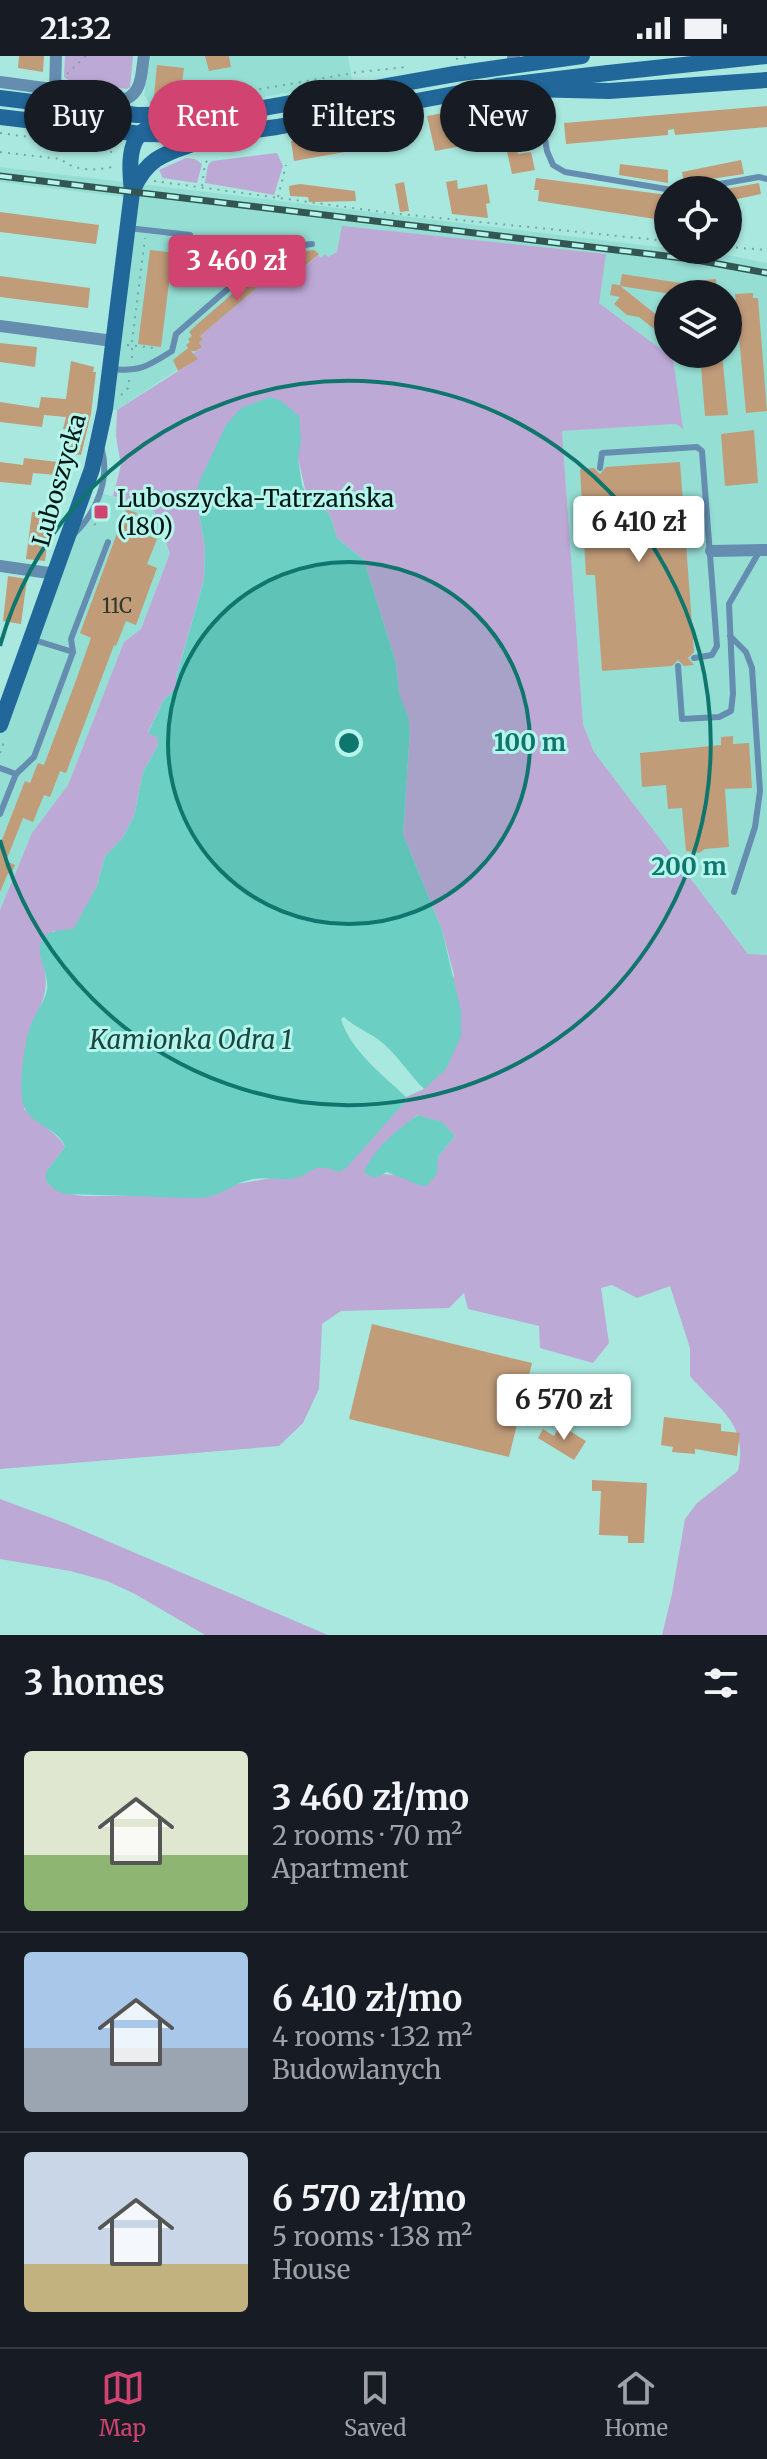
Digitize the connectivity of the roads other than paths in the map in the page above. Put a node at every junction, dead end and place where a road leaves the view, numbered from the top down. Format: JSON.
{"nodes":[{"id":1,"x":56,"y":56,"type":"edge"},
{"id":2,"x":144,"y":56,"type":"edge"},
{"id":3,"x":515,"y":56,"type":"edge"},
{"id":4,"x":582,"y":56,"type":"edge"},
{"id":5,"x":767,"y":56,"type":"edge"},
{"id":6,"x":473,"y":63,"type":"edge"},
{"id":7,"x":55,"y":80,"type":"edge"},
{"id":8,"x":548,"y":80,"type":"edge"},
{"id":9,"x":767,"y":80,"type":"edge"},
{"id":10,"x":0,"y":82,"type":"edge"},
{"id":11,"x":24,"y":85,"type":"edge"},
{"id":12,"x":556,"y":90,"type":"edge"},
{"id":13,"x":132,"y":96,"type":"edge"},
{"id":14,"x":440,"y":97,"type":"edge"},
{"id":15,"x":0,"y":98,"type":"edge"},
{"id":16,"x":267,"y":108,"type":"edge"},
{"id":17,"x":148,"y":115,"type":"edge"},
{"id":18,"x":0,"y":117,"type":"edge"},
{"id":19,"x":24,"y":120,"type":"edge"},
{"id":20,"x":148,"y":126,"type":"edge"},
{"id":21,"x":267,"y":128,"type":"edge"},
{"id":22,"x":132,"y":133,"type":"edge"},
{"id":23,"x":141,"y":134,"type":"junction"},
{"id":24,"x":148,"y":134,"type":"edge"},
{"id":25,"x":122,"y":152,"type":"edge"},
{"id":26,"x":171,"y":152,"type":"edge"},
{"id":27,"x":547,"y":152,"type":"edge"},
{"id":28,"x":124,"y":158,"type":"junction"},
{"id":29,"x":767,"y":179,"type":"edge"},
{"id":30,"x":742,"y":180,"type":"edge"},
{"id":31,"x":654,"y":187,"type":"edge"},
{"id":32,"x":132,"y":192,"type":"junction"},
{"id":33,"x":128,"y":228,"type":"junction"},
{"id":34,"x":190,"y":235,"type":"dead end"},
{"id":35,"x":312,"y":244,"type":"dead end"},
{"id":36,"x":0,"y":326,"type":"edge"},
{"id":37,"x":118,"y":342,"type":"junction"},
{"id":38,"x":110,"y":369,"type":"junction"},
{"id":39,"x":600,"y":468,"type":"dead end"},
{"id":40,"x":108,"y":542,"type":"dead end"},
{"id":41,"x":764,"y":550,"type":"edge"},
{"id":42,"x":711,"y":551,"type":"junction"},
{"id":43,"x":0,"y":566,"type":"edge"},
{"id":44,"x":56,"y":574,"type":"junction"},
{"id":45,"x":730,"y":636,"type":"junction"},
{"id":46,"x":31,"y":639,"type":"junction"},
{"id":47,"x":73,"y":652,"type":"junction"},
{"id":48,"x":694,"y":658,"type":"dead end"},
{"id":49,"x":678,"y":666,"type":"dead end"},
{"id":50,"x":0,"y":725,"type":"edge"},
{"id":51,"x":0,"y":768,"type":"edge"},
{"id":52,"x":16,"y":774,"type":"junction"},
{"id":53,"x":0,"y":814,"type":"edge"},
{"id":54,"x":734,"y":892,"type":"dead end"}],
"edges":[{"from":1,"to":7,"type":"street"},
{"from":2,"to":13,"type":"street"},
{"from":3,"to":6,"type":"main road"},
{"from":4,"to":6,"type":"main road"},
{"from":5,"to":8,"type":"main road","bridge":true},
{"from":6,"to":16,"type":"main road"},
{"from":9,"to":12,"type":"main road"},
{"from":10,"to":11,"type":"street"},
{"from":14,"to":21,"type":"main road"},
{"from":15,"to":17,"type":"main road"},
{"from":18,"to":19,"type":"main road"},
{"from":20,"to":23,"type":"main road"},
{"from":22,"to":23,"type":"main road"},
{"from":23,"to":24,"type":"main road"},
{"from":23,"to":28,"type":"main road"},
{"from":25,"to":28,"type":"main road"},
{"from":26,"to":32,"type":"main road"},
{"from":27,"to":31,"type":"lane"},
{"from":28,"to":32,"type":"main road","name":"Luboszycka"},
{"from":29,"to":30,"type":"lane"},
{"from":32,"to":33,"type":"main road","name":"Luboszycka"},
{"from":33,"to":34,"type":"lane"},
{"from":33,"to":37,"type":"main road","name":"Luboszycka"},
{"from":35,"to":38,"type":"lane"},
{"from":36,"to":37,"type":"street"},
{"from":37,"to":38,"type":"main road","name":"Luboszycka"},
{"from":38,"to":44,"type":"main road","name":"Luboszycka"},
{"from":39,"to":42,"type":"lane"},
{"from":40,"to":47,"type":"lane"},
{"from":41,"to":42,"type":"street"},
{"from":41,"to":45,"type":"lane"},
{"from":42,"to":48,"type":"lane"},
{"from":43,"to":44,"type":"street"},
{"from":44,"to":46,"type":"main road","name":"Luboszycka"},
{"from":45,"to":49,"type":"lane"},
{"from":45,"to":54,"type":"lane"},
{"from":46,"to":47,"type":"lane"},
{"from":46,"to":50,"type":"main road","name":"Luboszycka"},
{"from":47,"to":52,"type":"lane"},
{"from":51,"to":52,"type":"lane"},
{"from":52,"to":53,"type":"lane"}]}
